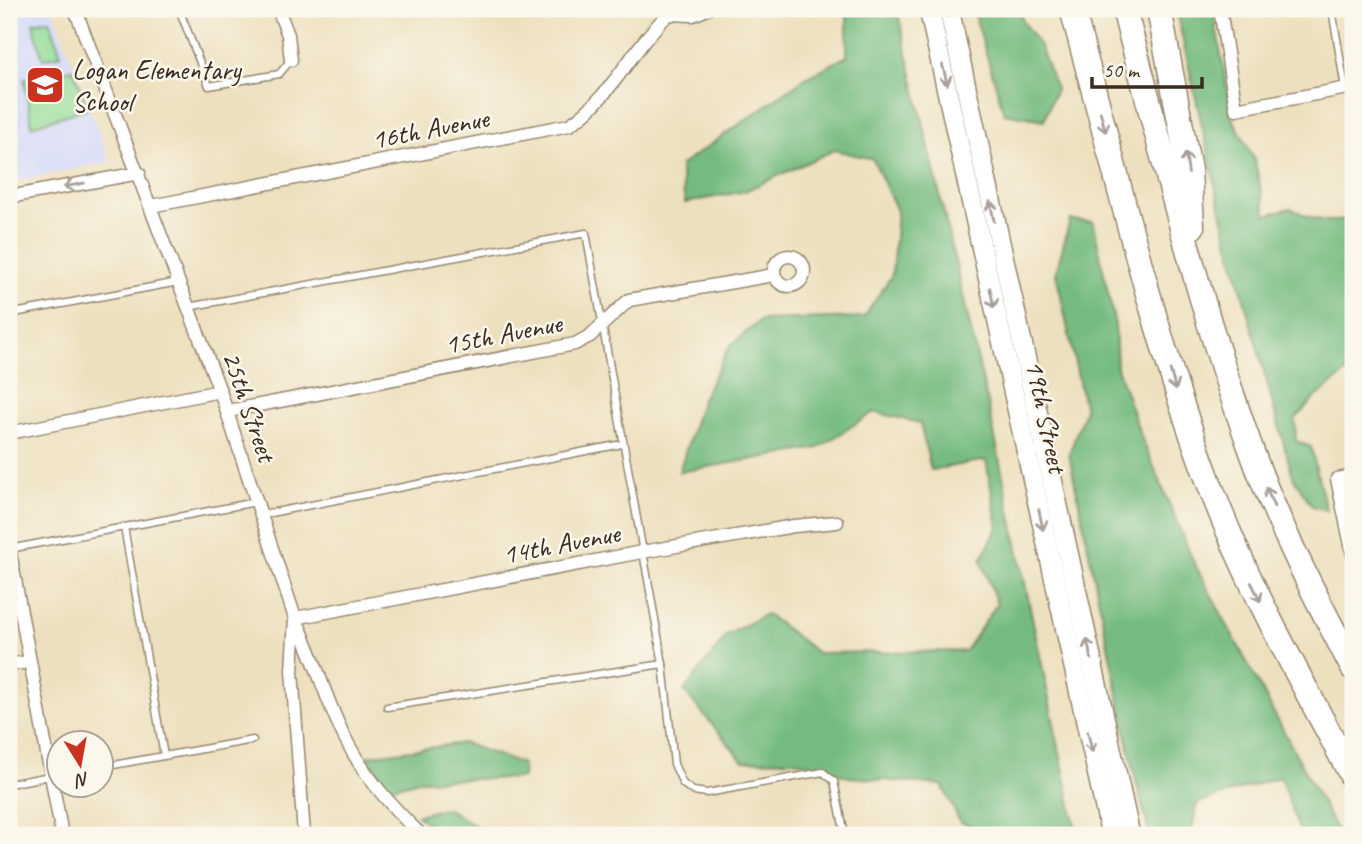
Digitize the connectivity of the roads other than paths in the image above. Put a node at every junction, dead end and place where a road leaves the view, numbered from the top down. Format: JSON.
{"nodes":[{"id":1,"x":75,"y":9,"type":"edge"},
{"id":2,"x":179,"y":9,"type":"edge"},
{"id":3,"x":278,"y":9,"type":"edge"},
{"id":4,"x":707,"y":9,"type":"edge"},
{"id":5,"x":929,"y":9,"type":"edge"},
{"id":6,"x":949,"y":9,"type":"edge"},
{"id":7,"x":1072,"y":9,"type":"edge"},
{"id":8,"x":1124,"y":9,"type":"edge"},
{"id":9,"x":1160,"y":9,"type":"edge"},
{"id":10,"x":1220,"y":9,"type":"edge"},
{"id":11,"x":1332,"y":9,"type":"edge"},
{"id":12,"x":669,"y":11,"type":"edge"},
{"id":13,"x":291,"y":60,"type":"joint"},
{"id":14,"x":1349,"y":88,"type":"edge"},
{"id":15,"x":139,"y":173,"type":"junction"},
{"id":16,"x":9,"y":197,"type":"edge"},
{"id":17,"x":151,"y":206,"type":"junction"},
{"id":18,"x":774,"y":275,"type":"dead end"},
{"id":19,"x":1195,"y":280,"type":"junction"},
{"id":20,"x":178,"y":282,"type":"junction"},
{"id":21,"x":188,"y":307,"type":"junction"},
{"id":22,"x":9,"y":314,"type":"edge"},
{"id":23,"x":601,"y":324,"type":"junction"},
{"id":24,"x":220,"y":391,"type":"junction"},
{"id":25,"x":228,"y":411,"type":"junction"},
{"id":26,"x":9,"y":433,"type":"edge"},
{"id":27,"x":622,"y":444,"type":"junction"},
{"id":28,"x":1353,"y":476,"type":"edge"},
{"id":29,"x":256,"y":502,"type":"junction"},
{"id":30,"x":260,"y":515,"type":"junction"},
{"id":31,"x":837,"y":522,"type":"dead end"},
{"id":32,"x":124,"y":527,"type":"junction"},
{"id":33,"x":9,"y":549,"type":"edge"},
{"id":34,"x":642,"y":552,"type":"junction"},
{"id":35,"x":1353,"y":555,"type":"edge"},
{"id":36,"x":295,"y":618,"type":"junction"},
{"id":37,"x":28,"y":662,"type":"junction"},
{"id":38,"x":663,"y":664,"type":"junction"},
{"id":39,"x":9,"y":665,"type":"edge"},
{"id":40,"x":1353,"y":668,"type":"edge"},
{"id":41,"x":387,"y":707,"type":"dead end"},
{"id":42,"x":46,"y":737,"type":"edge"},
{"id":43,"x":253,"y":740,"type":"dead end"},
{"id":44,"x":164,"y":756,"type":"junction"},
{"id":45,"x":116,"y":765,"type":"edge"},
{"id":46,"x":46,"y":777,"type":"edge"},
{"id":47,"x":1353,"y":778,"type":"edge"},
{"id":48,"x":9,"y":784,"type":"edge"},
{"id":49,"x":58,"y":798,"type":"edge"},
{"id":50,"x":62,"y":835,"type":"edge"},
{"id":51,"x":304,"y":835,"type":"edge"},
{"id":52,"x":421,"y":835,"type":"edge"},
{"id":53,"x":845,"y":835,"type":"edge"},
{"id":54,"x":1111,"y":835,"type":"edge"},
{"id":55,"x":1130,"y":835,"type":"edge"}],
"edges":[{"from":1,"to":15,"type":"street","name":"25th Street"},
{"from":2,"to":13,"type":"lane"},
{"from":3,"to":13,"type":"street"},
{"from":4,"to":12,"type":"street","name":"16th Avenue"},
{"from":5,"to":54,"type":"main road","name":"19th Street","one_way":true},
{"from":55,"to":6,"type":"main road","name":"19th Street","one_way":true},
{"from":7,"to":47,"type":"highway","one_way":true},
{"from":8,"to":19,"type":"highway"},
{"from":19,"to":9,"type":"highway","one_way":true},
{"from":10,"to":14,"type":"street"},
{"from":11,"to":14,"type":"lane"},
{"from":12,"to":17,"type":"street","name":"16th Avenue"},
{"from":15,"to":16,"type":"street","one_way":true},
{"from":15,"to":17,"type":"street","name":"25th Street"},
{"from":17,"to":20,"type":"street","name":"25th Street"},
{"from":18,"to":23,"type":"street","name":"15th Avenue"},
{"from":40,"to":19,"type":"highway","one_way":true},
{"from":20,"to":21,"type":"street","name":"25th Street"},
{"from":20,"to":22,"type":"lane"},
{"from":21,"to":23,"type":"lane"},
{"from":21,"to":24,"type":"street","name":"25th Street"},
{"from":23,"to":25,"type":"street","name":"15th Avenue"},
{"from":23,"to":27,"type":"lane"},
{"from":24,"to":25,"type":"street","name":"25th Street"},
{"from":24,"to":26,"type":"street"},
{"from":25,"to":29,"type":"street","name":"25th Street"},
{"from":27,"to":30,"type":"lane"},
{"from":27,"to":34,"type":"lane"},
{"from":28,"to":35,"type":"street"},
{"from":29,"to":30,"type":"street","name":"25th Street"},
{"from":29,"to":32,"type":"lane"},
{"from":30,"to":36,"type":"street","name":"25th Street"},
{"from":31,"to":34,"type":"street","name":"14th Avenue"},
{"from":32,"to":33,"type":"lane"},
{"from":32,"to":44,"type":"lane"},
{"from":33,"to":37,"type":"street"},
{"from":34,"to":36,"type":"street","name":"14th Avenue"},
{"from":34,"to":38,"type":"lane"},
{"from":36,"to":51,"type":"street","name":"25th Street"},
{"from":36,"to":52,"type":"street"},
{"from":37,"to":39,"type":"street"},
{"from":37,"to":42,"type":"street"},
{"from":38,"to":41,"type":"lane"},
{"from":38,"to":53,"type":"lane"},
{"from":43,"to":44,"type":"lane"},
{"from":44,"to":45,"type":"lane"},
{"from":46,"to":48,"type":"lane"},
{"from":49,"to":50,"type":"street"}]}
